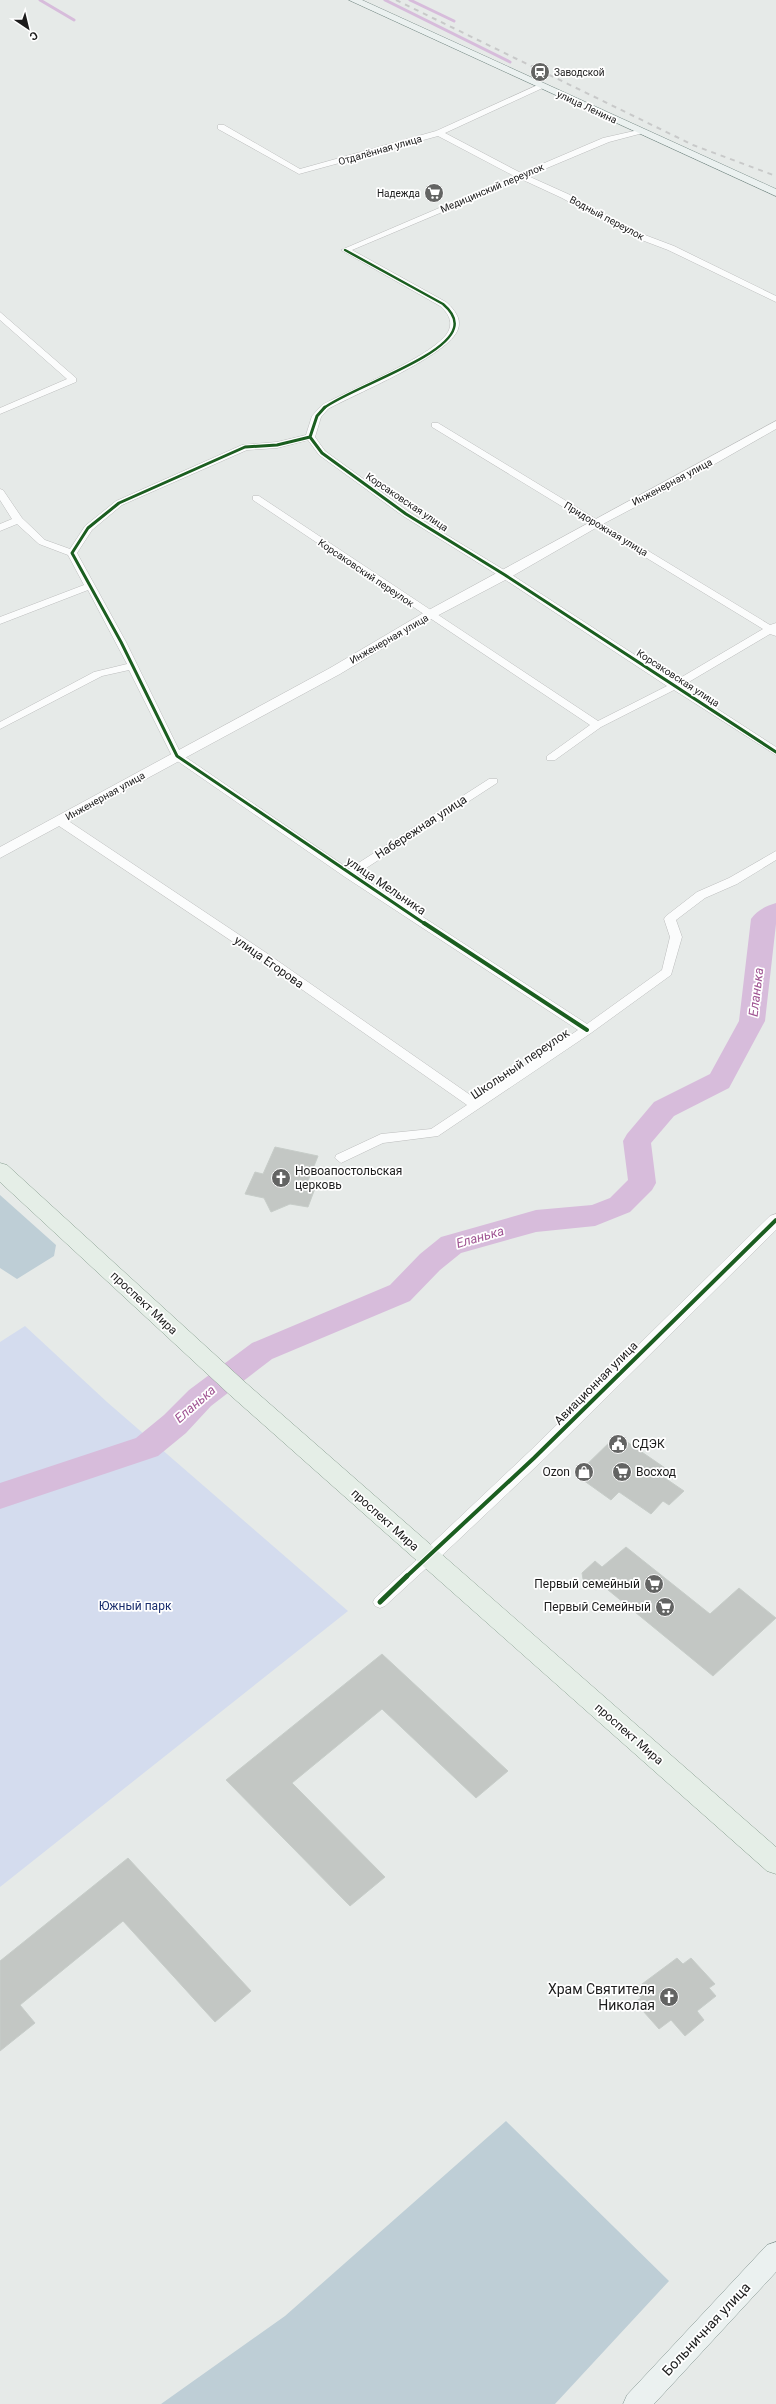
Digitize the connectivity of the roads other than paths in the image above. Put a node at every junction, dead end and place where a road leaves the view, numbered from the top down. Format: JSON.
{"nodes":[{"id":1,"x":354,"y":0,"type":"edge"},
{"id":2,"x":543,"y":86,"type":"junction"},
{"id":3,"x":221,"y":127,"type":"dead end"},
{"id":4,"x":640,"y":131,"type":"junction"},
{"id":5,"x":439,"y":133,"type":"junction"},
{"id":6,"x":521,"y":176,"type":"junction"},
{"id":7,"x":776,"y":192,"type":"edge"},
{"id":8,"x":776,"y":299,"type":"edge"},
{"id":9,"x":0,"y":315,"type":"edge"},
{"id":10,"x":0,"y":411,"type":"edge"},
{"id":11,"x":776,"y":424,"type":"edge"},
{"id":12,"x":435,"y":425,"type":"dead end"},
{"id":13,"x":310,"y":437,"type":"junction"},
{"id":14,"x":0,"y":494,"type":"edge"},
{"id":15,"x":256,"y":498,"type":"dead end"},
{"id":16,"x":18,"y":520,"type":"junction"},
{"id":17,"x":597,"y":522,"type":"junction"},
{"id":18,"x":0,"y":528,"type":"edge"},
{"id":19,"x":72,"y":554,"type":"junction"},
{"id":20,"x":505,"y":575,"type":"junction"},
{"id":21,"x":90,"y":586,"type":"junction"},
{"id":22,"x":429,"y":616,"type":"junction"},
{"id":23,"x":0,"y":621,"type":"edge"},
{"id":24,"x":774,"y":629,"type":"edge"},
{"id":25,"x":132,"y":666,"type":"junction"},
{"id":26,"x":675,"y":686,"type":"junction"},
{"id":27,"x":596,"y":725,"type":"junction"},
{"id":28,"x":0,"y":726,"type":"edge"},
{"id":29,"x":776,"y":752,"type":"edge"},
{"id":30,"x":177,"y":756,"type":"junction"},
{"id":31,"x":551,"y":758,"type":"dead end"},
{"id":32,"x":493,"y":781,"type":"dead end"},
{"id":33,"x":60,"y":821,"type":"junction"},
{"id":34,"x":0,"y":853,"type":"edge"},
{"id":35,"x":776,"y":855,"type":"edge"},
{"id":36,"x":349,"y":874,"type":"junction"},
{"id":37,"x":587,"y":1030,"type":"junction"},
{"id":38,"x":477,"y":1106,"type":"junction"},
{"id":39,"x":341,"y":1158,"type":"dead end"},
{"id":40,"x":0,"y":1170,"type":"edge"},
{"id":41,"x":776,"y":1220,"type":"edge"},
{"id":42,"x":428,"y":1558,"type":"junction"},
{"id":43,"x":380,"y":1602,"type":"dead end"},
{"id":44,"x":776,"y":1863,"type":"edge"},
{"id":45,"x":776,"y":2254,"type":"edge"},
{"id":46,"x":636,"y":2404,"type":"edge"}],
"edges":[{"from":1,"to":2,"type":"main road","name":"улица Ленина"},
{"from":2,"to":4,"type":"main road","name":"улица Ленина"},
{"from":2,"to":5,"type":"street","name":"Отдалённая улица"},
{"from":3,"to":5,"type":"street","name":"Отдалённая улица"},
{"from":4,"to":6,"type":"street","name":"Медицинский переулок"},
{"from":4,"to":7,"type":"main road","name":"улица Ленина"},
{"from":5,"to":6,"type":"street","name":"Водный переулок"},
{"from":6,"to":8,"type":"street","name":"Водный переулок"},
{"from":6,"to":13,"type":"street","name":"Медицинский переулок"},
{"from":9,"to":10,"type":"street"},
{"from":11,"to":17,"type":"street","name":"Инженерная улица"},
{"from":12,"to":17,"type":"street","name":"Придорожная улица"},
{"from":13,"to":19,"type":"street"},
{"from":13,"to":20,"type":"street","name":"Корсаковская улица"},
{"from":14,"to":16,"type":"street"},
{"from":15,"to":22,"type":"street","name":"Корсаковский переулок"},
{"from":16,"to":18,"type":"street"},
{"from":16,"to":19,"type":"street"},
{"from":17,"to":20,"type":"street","name":"Инженерная улица"},
{"from":17,"to":24,"type":"street","name":"Придорожная улица"},
{"from":19,"to":21,"type":"street"},
{"from":20,"to":22,"type":"street","name":"Инженерная улица"},
{"from":20,"to":26,"type":"street","name":"Корсаковская улица"},
{"from":21,"to":23,"type":"street"},
{"from":21,"to":25,"type":"street"},
{"from":22,"to":27,"type":"street","name":"Корсаковский переулок"},
{"from":22,"to":30,"type":"street","name":"Инженерная улица"},
{"from":24,"to":26,"type":"street"},
{"from":25,"to":28,"type":"street"},
{"from":25,"to":30,"type":"street"},
{"from":26,"to":27,"type":"street"},
{"from":26,"to":29,"type":"street","name":"Корсаковская улица"},
{"from":27,"to":31,"type":"street"},
{"from":30,"to":33,"type":"street","name":"Инженерная улица"},
{"from":30,"to":36,"type":"street","name":"улица Мельника"},
{"from":32,"to":36,"type":"street","name":"Набережная улица"},
{"from":33,"to":34,"type":"street","name":"Инженерная улица"},
{"from":33,"to":38,"type":"street","name":"улица Егорова"},
{"from":35,"to":37,"type":"street","name":"Школьный переулок"},
{"from":36,"to":37,"type":"street","name":"улица Мельника"},
{"from":37,"to":38,"type":"street","name":"Школьный переулок"},
{"from":38,"to":39,"type":"street","name":"Школьный переулок"},
{"from":40,"to":42,"type":"main road","name":"проспект Мира"},
{"from":41,"to":42,"type":"street","name":"Авиационная улица"},
{"from":42,"to":43,"type":"street"},
{"from":42,"to":44,"type":"main road","name":"проспект Мира"},
{"from":45,"to":46,"type":"main road","name":"Больничная улица"}]}
